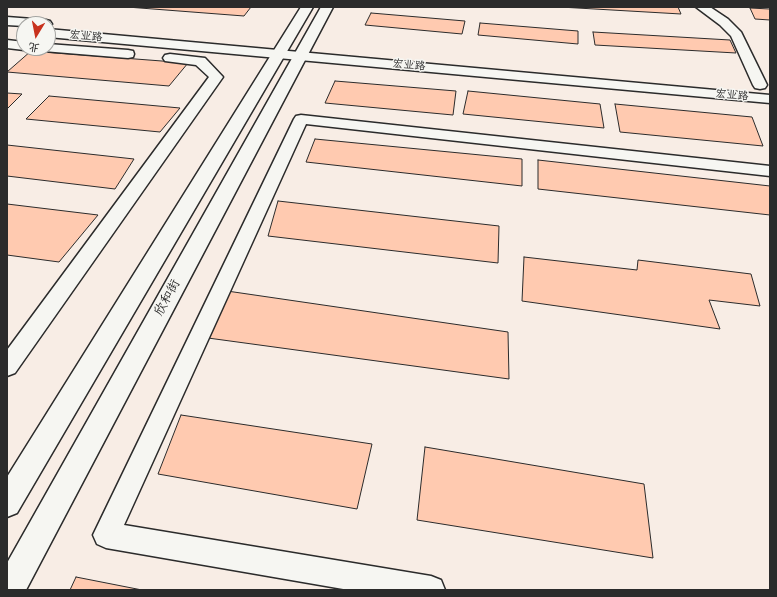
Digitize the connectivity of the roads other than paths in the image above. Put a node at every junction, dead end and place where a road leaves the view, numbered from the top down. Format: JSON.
{"nodes":[{"id":1,"x":307,"y":7,"type":"edge"},
{"id":2,"x":327,"y":7,"type":"edge"},
{"id":3,"x":702,"y":7,"type":"edge"},
{"id":4,"x":56,"y":25,"type":"edge"},
{"id":5,"x":56,"y":34,"type":"edge"},
{"id":6,"x":56,"y":49,"type":"edge"},
{"id":7,"x":292,"y":51,"type":"junction"},
{"id":8,"x":666,"y":77,"type":"dead end"},
{"id":9,"x":744,"y":83,"type":"dead end"},
{"id":10,"x":765,"y":85,"type":"edge"},
{"id":11,"x":770,"y":99,"type":"edge"},
{"id":12,"x":222,"y":150,"type":"junction"},
{"id":13,"x":237,"y":171,"type":"junction"},
{"id":14,"x":770,"y":171,"type":"edge"},
{"id":15,"x":7,"y":367,"type":"edge"},
{"id":16,"x":7,"y":503,"type":"edge"},
{"id":17,"x":9,"y":590,"type":"edge"},
{"id":18,"x":431,"y":590,"type":"edge"}],
"edges":[{"from":1,"to":7,"type":"street","name":"欣和街"},
{"from":2,"to":7,"type":"street","name":"欣和街"},
{"from":3,"to":10,"type":"street"},
{"from":4,"to":7,"type":"street","name":"宏业路"},
{"from":5,"to":7,"type":"street","name":"宏业路"},
{"from":6,"to":15,"type":"street"},
{"from":7,"to":8,"type":"street","name":"宏业路"},
{"from":7,"to":11,"type":"street","name":"宏业路"},
{"from":7,"to":12,"type":"street","name":"欣和街"},
{"from":7,"to":13,"type":"street","name":"欣和街"},
{"from":9,"to":10,"type":"street","name":"宏业路"},
{"from":12,"to":13,"type":"street"},
{"from":12,"to":16,"type":"street","name":"欣和街"},
{"from":13,"to":17,"type":"street","name":"欣和街"},
{"from":14,"to":18,"type":"street"}]}
